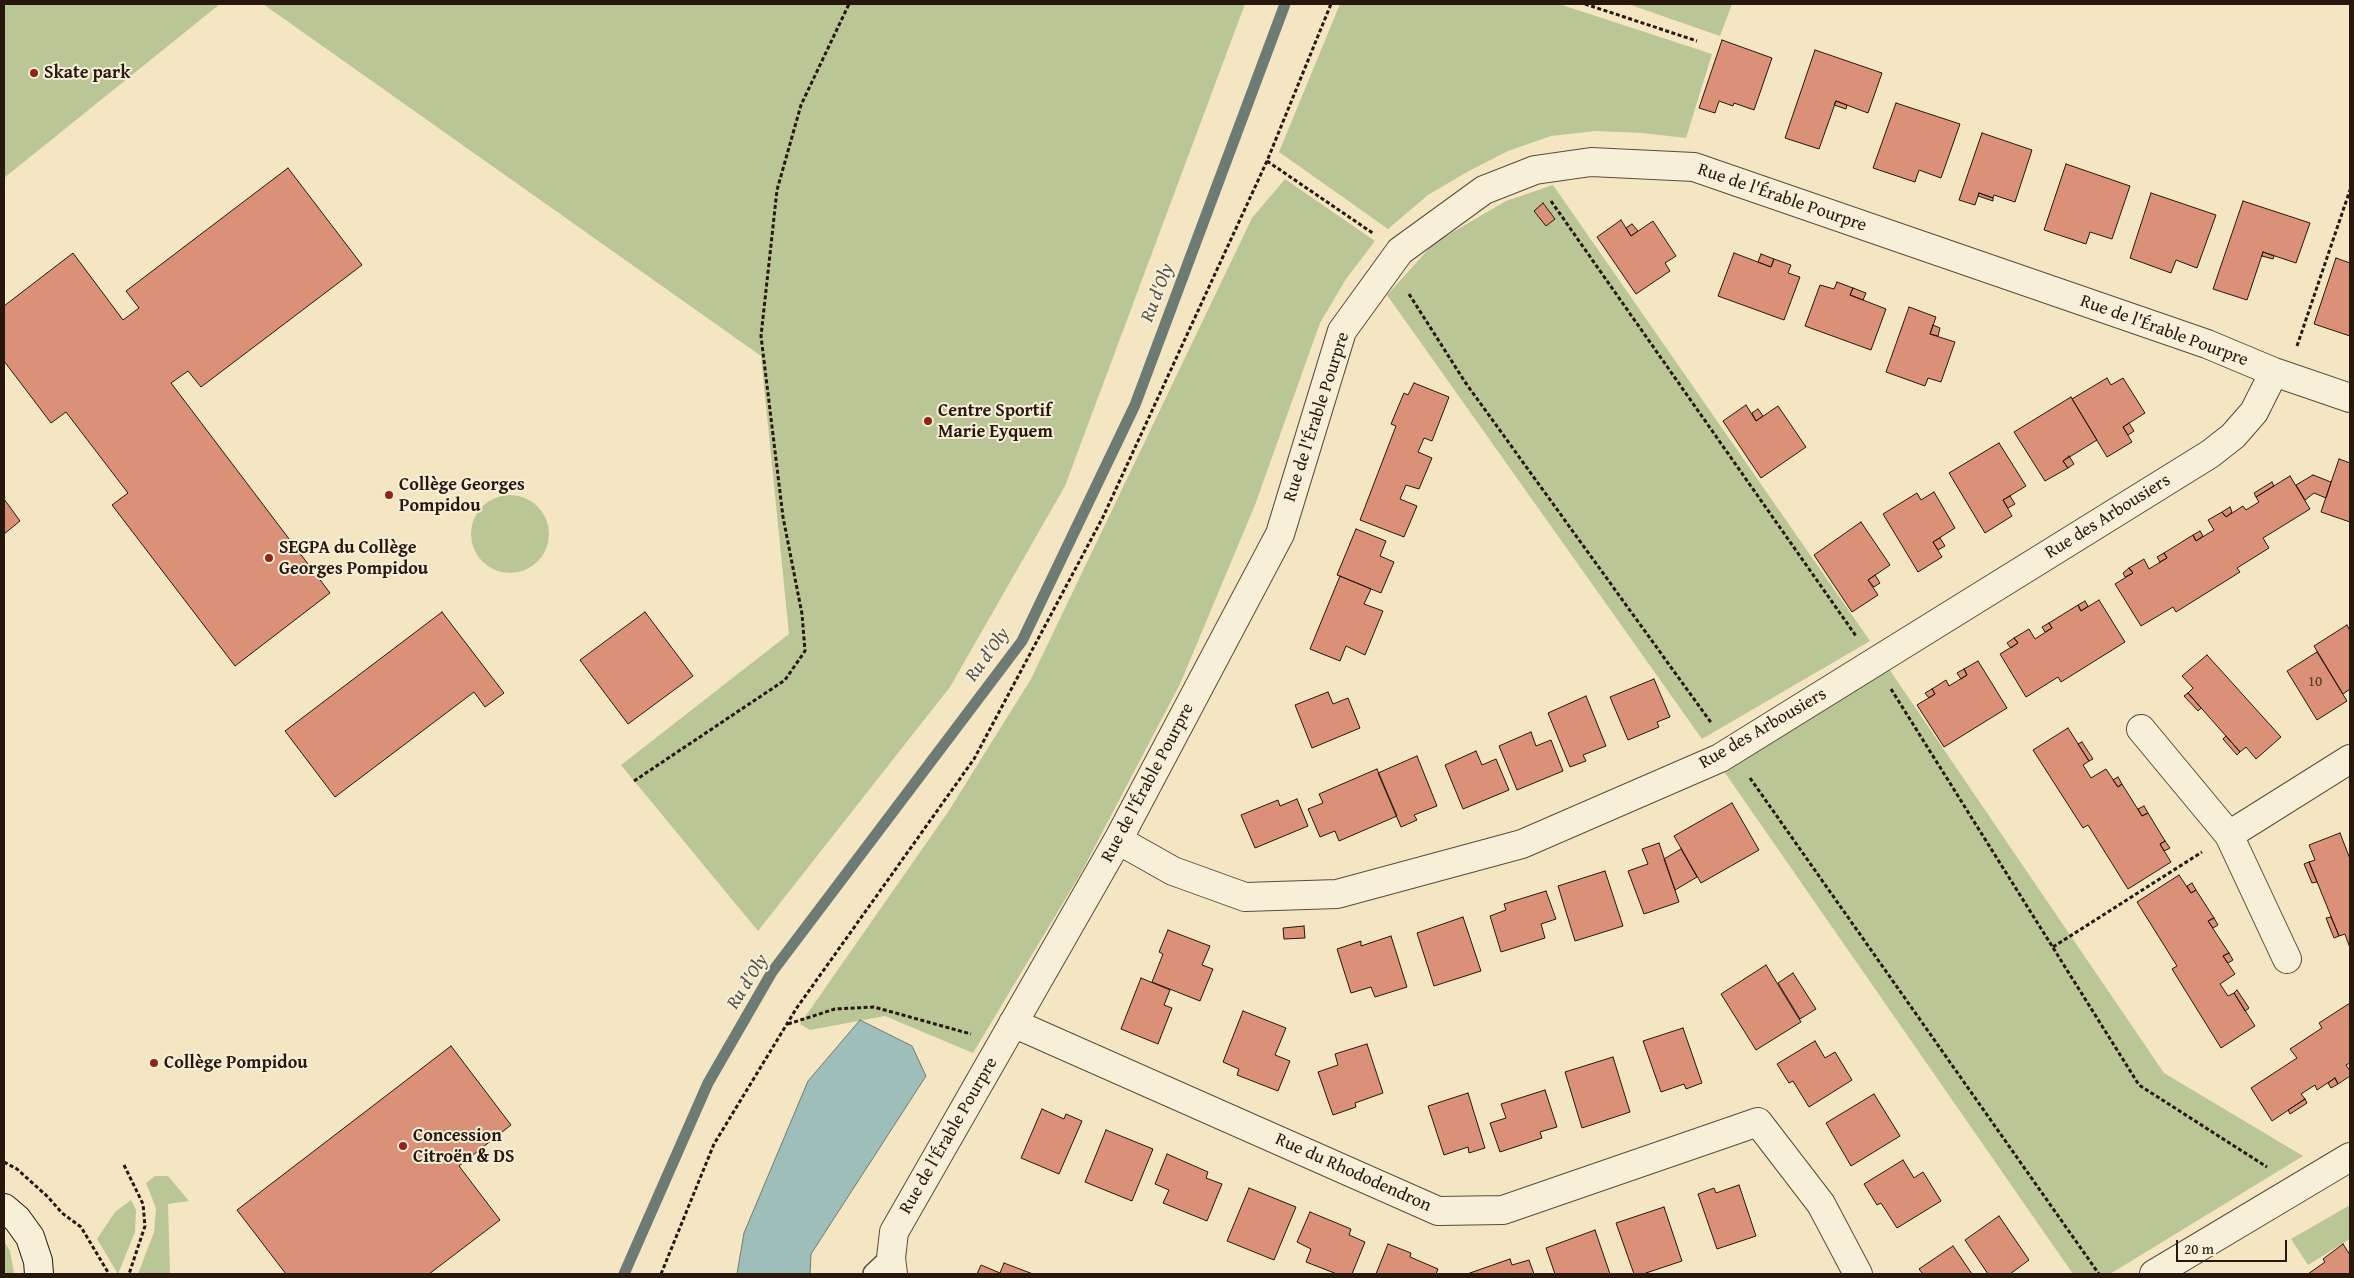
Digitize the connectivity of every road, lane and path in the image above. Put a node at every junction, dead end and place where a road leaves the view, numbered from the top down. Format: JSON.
{"nodes":[{"id":1,"x":849,"y":4,"type":"edge"},
{"id":2,"x":1331,"y":4,"type":"edge"},
{"id":3,"x":1585,"y":4,"type":"edge"},
{"id":4,"x":1697,"y":41,"type":"dead end"},
{"id":5,"x":1267,"y":161,"type":"junction"},
{"id":6,"x":2350,"y":190,"type":"edge"},
{"id":7,"x":1547,"y":195,"type":"dead end"},
{"id":8,"x":1400,"y":252,"type":"junction"},
{"id":9,"x":2274,"y":372,"type":"junction"},
{"id":10,"x":2350,"y":398,"type":"edge"},
{"id":11,"x":1856,"y":637,"type":"dead end"},
{"id":12,"x":1888,"y":685,"type":"dead end"},
{"id":13,"x":2141,"y":729,"type":"dead end"},
{"id":14,"x":1731,"y":752,"type":"junction"},
{"id":15,"x":2350,"y":760,"type":"edge"},
{"id":16,"x":634,"y":781,"type":"dead end"},
{"id":17,"x":2229,"y":835,"type":"junction"},
{"id":18,"x":1118,"y":840,"type":"junction"},
{"id":19,"x":2053,"y":947,"type":"junction"},
{"id":20,"x":2287,"y":959,"type":"dead end"},
{"id":21,"x":787,"y":1024,"type":"junction"},
{"id":22,"x":1008,"y":1033,"type":"junction"},
{"id":23,"x":2350,"y":1157,"type":"edge"},
{"id":24,"x":4,"y":1162,"type":"edge"},
{"id":25,"x":124,"y":1165,"type":"dead end"},
{"id":26,"x":2299,"y":1188,"type":"junction"},
{"id":27,"x":4,"y":1208,"type":"edge"},
{"id":28,"x":886,"y":1269,"type":"edge"},
{"id":29,"x":39,"y":1274,"type":"edge"},
{"id":30,"x":109,"y":1274,"type":"edge"},
{"id":31,"x":129,"y":1274,"type":"edge"},
{"id":32,"x":661,"y":1274,"type":"edge"},
{"id":33,"x":1858,"y":1274,"type":"edge"},
{"id":34,"x":2099,"y":1274,"type":"edge"},
{"id":35,"x":2154,"y":1274,"type":"edge"}],
"edges":[{"from":1,"to":16,"type":"path"},
{"from":2,"to":5,"type":"path"},
{"from":3,"to":4,"type":"path"},
{"from":5,"to":8,"type":"path"},
{"from":5,"to":21,"type":"path"},
{"from":6,"to":9,"type":"path"},
{"from":7,"to":11,"type":"path"},
{"from":8,"to":9,"type":"street","name":"Rue de l'Érable Pourpre"},
{"from":8,"to":14,"type":"path"},
{"from":8,"to":18,"type":"street","name":"Rue de l'Érable Pourpre"},
{"from":9,"to":10,"type":"street","name":"Rue de l'Érable Pourpre"},
{"from":9,"to":14,"type":"street","name":"Rue des Arbousiers"},
{"from":12,"to":19,"type":"path"},
{"from":13,"to":17,"type":"street"},
{"from":14,"to":18,"type":"street","name":"Rue des Arbousiers"},
{"from":14,"to":34,"type":"path"},
{"from":15,"to":17,"type":"street"},
{"from":17,"to":19,"type":"path"},
{"from":17,"to":20,"type":"street"},
{"from":18,"to":22,"type":"street","name":"Rue de l'Érable Pourpre"},
{"from":19,"to":26,"type":"path"},
{"from":21,"to":22,"type":"path"},
{"from":21,"to":32,"type":"path"},
{"from":22,"to":28,"type":"street","name":"Rue de l'Érable Pourpre"},
{"from":22,"to":33,"type":"street","name":"Rue du Rhododendron"},
{"from":23,"to":26,"type":"street"},
{"from":24,"to":30,"type":"path"},
{"from":25,"to":31,"type":"path"},
{"from":26,"to":35,"type":"street"},
{"from":27,"to":29,"type":"street"}]}
